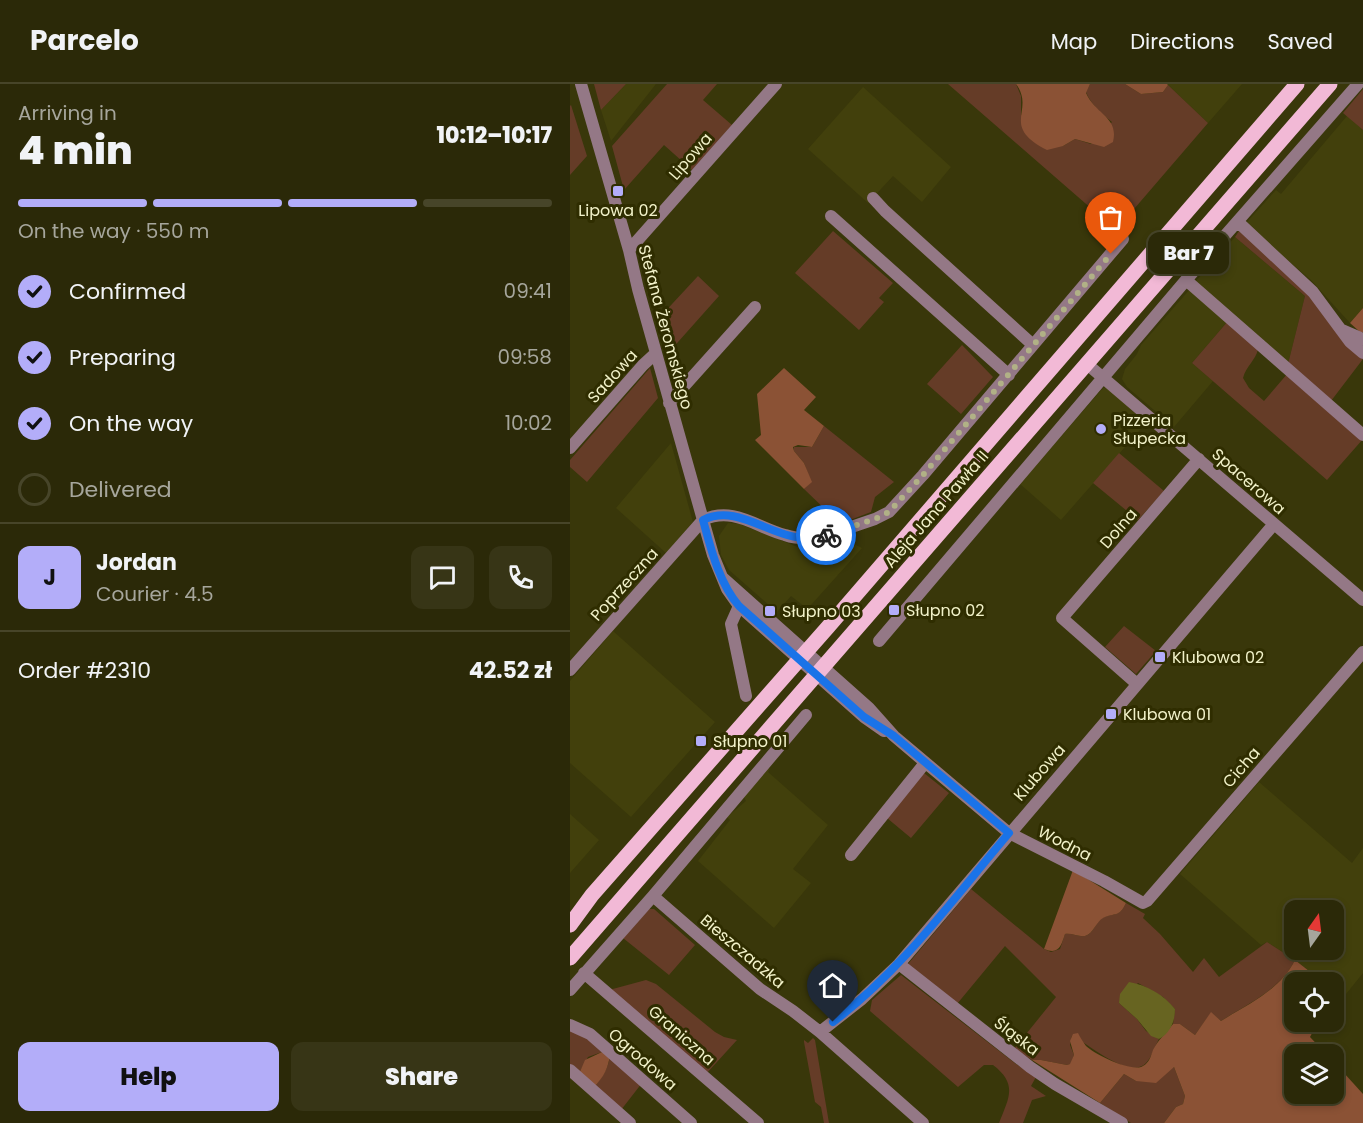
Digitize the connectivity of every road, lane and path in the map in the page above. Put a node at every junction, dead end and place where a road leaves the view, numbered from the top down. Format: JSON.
{"nodes":[{"id":1,"x":580,"y":84,"type":"edge"},
{"id":2,"x":776,"y":84,"type":"edge"},
{"id":3,"x":1297,"y":84,"type":"edge"},
{"id":4,"x":1330,"y":84,"type":"edge"},
{"id":5,"x":1358,"y":84,"type":"edge"},
{"id":6,"x":873,"y":198,"type":"dead end"},
{"id":7,"x":831,"y":216,"type":"dead end"},
{"id":8,"x":1238,"y":222,"type":"junction"},
{"id":9,"x":1123,"y":239,"type":"dead end"},
{"id":10,"x":629,"y":250,"type":"junction"},
{"id":11,"x":1186,"y":280,"type":"junction"},
{"id":12,"x":755,"y":307,"type":"dead end"},
{"id":13,"x":1342,"y":330,"type":"junction"},
{"id":14,"x":1363,"y":339,"type":"edge"},
{"id":15,"x":1033,"y":345,"type":"junction"},
{"id":16,"x":656,"y":353,"type":"junction"},
{"id":17,"x":1363,"y":353,"type":"edge"},
{"id":18,"x":1087,"y":364,"type":"junction"},
{"id":19,"x":1009,"y":375,"type":"junction"},
{"id":20,"x":1103,"y":378,"type":"junction"},
{"id":21,"x":669,"y":402,"type":"junction"},
{"id":22,"x":1363,"y":435,"type":"edge"},
{"id":23,"x":570,"y":448,"type":"edge"},
{"id":24,"x":1199,"y":459,"type":"junction"},
{"id":25,"x":703,"y":520,"type":"junction"},
{"id":26,"x":1274,"y":524,"type":"junction"},
{"id":27,"x":723,"y":578,"type":"junction"},
{"id":28,"x":1362,"y":595,"type":"edge"},
{"id":29,"x":739,"y":606,"type":"junction"},
{"id":30,"x":879,"y":641,"type":"dead end"},
{"id":31,"x":1363,"y":652,"type":"edge"},
{"id":32,"x":802,"y":656,"type":"junction"},
{"id":33,"x":570,"y":670,"type":"edge"},
{"id":34,"x":819,"y":671,"type":"junction"},
{"id":35,"x":1137,"y":684,"type":"junction"},
{"id":36,"x":746,"y":696,"type":"dead end"},
{"id":37,"x":806,"y":716,"type":"dead end"},
{"id":38,"x":925,"y":763,"type":"junction"},
{"id":39,"x":1009,"y":833,"type":"junction"},
{"id":40,"x":851,"y":855,"type":"dead end"},
{"id":41,"x":653,"y":896,"type":"junction"},
{"id":42,"x":1143,"y":903,"type":"joint"},
{"id":43,"x":570,"y":925,"type":"edge"},
{"id":44,"x":570,"y":958,"type":"edge"},
{"id":45,"x":899,"y":964,"type":"junction"},
{"id":46,"x":584,"y":973,"type":"junction"},
{"id":47,"x":570,"y":990,"type":"edge"},
{"id":48,"x":570,"y":1025,"type":"edge"},
{"id":49,"x":820,"y":1032,"type":"junction"},
{"id":50,"x":570,"y":1071,"type":"edge"},
{"id":51,"x":630,"y":1123,"type":"edge"},
{"id":52,"x":691,"y":1123,"type":"edge"},
{"id":53,"x":758,"y":1123,"type":"edge"},
{"id":54,"x":923,"y":1123,"type":"edge"},
{"id":55,"x":1122,"y":1123,"type":"edge"}],
"edges":[{"from":1,"to":10,"type":"street","name":"Stefana Żeromskiego"},
{"from":2,"to":10,"type":"street","name":"Lipowa"},
{"from":3,"to":32,"type":"main road","name":"Aleja Jana Pawła II"},
{"from":4,"to":18,"type":"main road","name":"Aleja Jana Pawła II"},
{"from":5,"to":8,"type":"street"},
{"from":6,"to":15,"type":"street"},
{"from":7,"to":19,"type":"street"},
{"from":8,"to":11,"type":"street"},
{"from":8,"to":13,"type":"street"},
{"from":9,"to":15,"type":"street"},
{"from":10,"to":16,"type":"street","name":"Stefana Żeromskiego"},
{"from":11,"to":20,"type":"street"},
{"from":11,"to":22,"type":"street"},
{"from":12,"to":21,"type":"street"},
{"from":13,"to":14,"type":"street"},
{"from":13,"to":17,"type":"street"},
{"from":15,"to":19,"type":"street"},
{"from":16,"to":21,"type":"street","name":"Stefana Żeromskiego"},
{"from":16,"to":23,"type":"street","name":"Sadowa"},
{"from":18,"to":20,"type":"street","name":"Spacerowa"},
{"from":18,"to":34,"type":"main road","name":"Aleja Jana Pawła II"},
{"from":19,"to":25,"type":"street"},
{"from":20,"to":24,"type":"street","name":"Spacerowa"},
{"from":20,"to":30,"type":"street"},
{"from":21,"to":25,"type":"street","name":"Stefana Żeromskiego"},
{"from":24,"to":26,"type":"street","name":"Spacerowa"},
{"from":24,"to":35,"type":"street","name":"Dolna"},
{"from":25,"to":27,"type":"street","name":"Stefana Żeromskiego"},
{"from":25,"to":33,"type":"street","name":"Poprzeczna"},
{"from":26,"to":28,"type":"street","name":"Spacerowa"},
{"from":26,"to":35,"type":"street","name":"Klubowa"},
{"from":27,"to":29,"type":"street","name":"Stefana Żeromskiego"},
{"from":27,"to":32,"type":"street","name":"Stefana Żeromskiego"},
{"from":29,"to":32,"type":"street","name":"Stefana Żeromskiego"},
{"from":29,"to":36,"type":"street"},
{"from":31,"to":42,"type":"street","name":"Cicha"},
{"from":32,"to":34,"type":"street","name":"Wodna"},
{"from":32,"to":43,"type":"main road","name":"Aleja Jana Pawła II"},
{"from":34,"to":38,"type":"street","name":"Wodna"},
{"from":34,"to":44,"type":"main road","name":"Aleja Jana Pawła II"},
{"from":35,"to":39,"type":"street","name":"Klubowa"},
{"from":37,"to":41,"type":"street"},
{"from":38,"to":39,"type":"street","name":"Wodna"},
{"from":38,"to":40,"type":"street"},
{"from":39,"to":42,"type":"street","name":"Wodna"},
{"from":39,"to":45,"type":"street","name":"Klubowa"},
{"from":41,"to":46,"type":"street"},
{"from":41,"to":49,"type":"street","name":"Bieszczadzka"},
{"from":45,"to":49,"type":"street","name":"Klubowa"},
{"from":45,"to":55,"type":"street","name":"Śląska"},
{"from":46,"to":47,"type":"street"},
{"from":46,"to":53,"type":"street","name":"Graniczna"},
{"from":48,"to":52,"type":"street","name":"Ogrodowa"},
{"from":49,"to":54,"type":"street","name":"Bieszczadzka"},
{"from":50,"to":51,"type":"street"}]}
